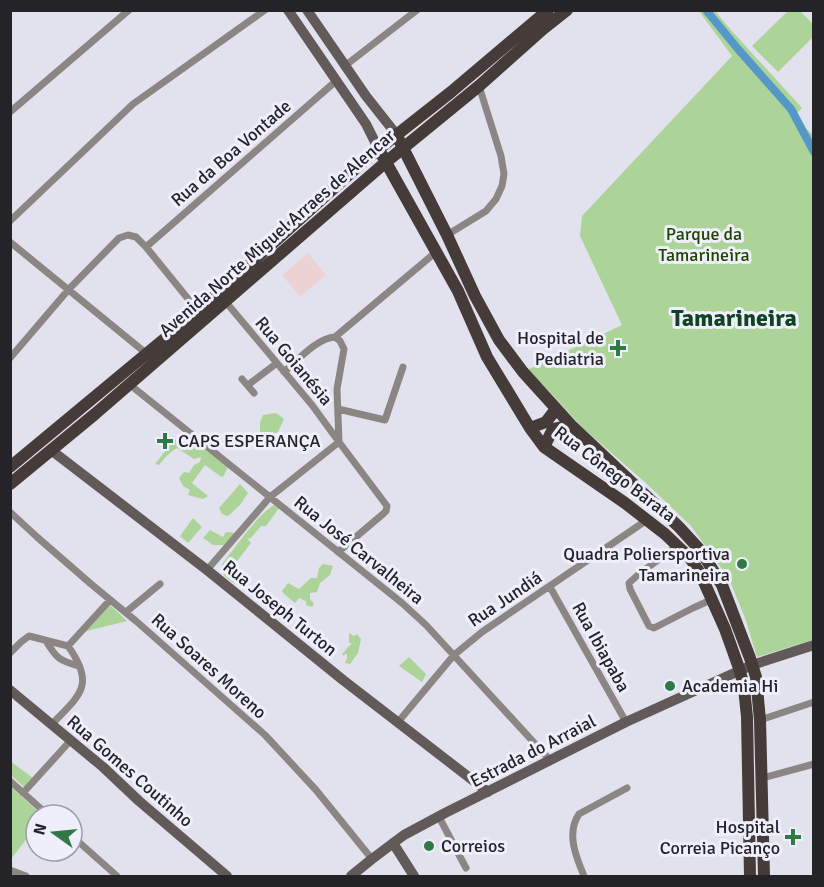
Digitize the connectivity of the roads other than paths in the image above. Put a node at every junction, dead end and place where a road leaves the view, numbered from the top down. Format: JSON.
{"nodes":[{"id":1,"x":129,"y":10,"type":"edge"},
{"id":2,"x":265,"y":10,"type":"edge"},
{"id":3,"x":288,"y":10,"type":"edge"},
{"id":4,"x":307,"y":10,"type":"edge"},
{"id":5,"x":417,"y":10,"type":"edge"},
{"id":6,"x":548,"y":10,"type":"edge"},
{"id":7,"x":567,"y":10,"type":"edge"},
{"id":8,"x":346,"y":65,"type":"junction"},
{"id":9,"x":336,"y":81,"type":"junction"},
{"id":10,"x":478,"y":86,"type":"junction"},
{"id":11,"x":10,"y":112,"type":"edge"},
{"id":12,"x":396,"y":135,"type":"junction"},
{"id":13,"x":378,"y":148,"type":"junction"},
{"id":14,"x":403,"y":148,"type":"junction"},
{"id":15,"x":386,"y":162,"type":"junction"},
{"id":16,"x":10,"y":221,"type":"edge"},
{"id":17,"x":447,"y":235,"type":"junction"},
{"id":18,"x":10,"y":242,"type":"edge"},
{"id":19,"x":146,"y":247,"type":"junction"},
{"id":20,"x":436,"y":252,"type":"junction"},
{"id":21,"x":69,"y":289,"type":"junction"},
{"id":22,"x":225,"y":301,"type":"junction"},
{"id":23,"x":198,"y":311,"type":"junction"},
{"id":24,"x":334,"y":337,"type":"junction"},
{"id":25,"x":147,"y":354,"type":"junction"},
{"id":26,"x":10,"y":358,"type":"edge"},
{"id":27,"x":277,"y":363,"type":"junction"},
{"id":28,"x":403,"y":367,"type":"dead end"},
{"id":29,"x":284,"y":372,"type":"junction"},
{"id":30,"x":242,"y":379,"type":"dead end"},
{"id":31,"x":129,"y":384,"type":"junction"},
{"id":32,"x":248,"y":385,"type":"junction"},
{"id":33,"x":254,"y":393,"type":"dead end"},
{"id":34,"x":338,"y":409,"type":"junction"},
{"id":35,"x":556,"y":409,"type":"junction"},
{"id":36,"x":571,"y":425,"type":"junction"},
{"id":37,"x":530,"y":428,"type":"junction"},
{"id":38,"x":339,"y":442,"type":"junction"},
{"id":39,"x":544,"y":447,"type":"junction"},
{"id":40,"x":51,"y":450,"type":"junction"},
{"id":41,"x":13,"y":461,"type":"edge"},
{"id":42,"x":10,"y":484,"type":"edge"},
{"id":43,"x":270,"y":497,"type":"junction"},
{"id":44,"x":10,"y":512,"type":"edge"},
{"id":45,"x":647,"y":520,"type":"junction"},
{"id":46,"x":677,"y":546,"type":"junction"},
{"id":47,"x":338,"y":552,"type":"junction"},
{"id":48,"x":207,"y":570,"type":"junction"},
{"id":49,"x":160,"y":584,"type":"dead end"},
{"id":50,"x":550,"y":586,"type":"junction"},
{"id":51,"x":713,"y":599,"type":"junction"},
{"id":52,"x":110,"y":600,"type":"junction"},
{"id":53,"x":126,"y":612,"type":"junction"},
{"id":54,"x":46,"y":641,"type":"junction"},
{"id":55,"x":813,"y":645,"type":"edge"},
{"id":56,"x":68,"y":646,"type":"junction"},
{"id":57,"x":10,"y":653,"type":"edge"},
{"id":58,"x":454,"y":655,"type":"junction"},
{"id":59,"x":752,"y":665,"type":"junction"},
{"id":60,"x":78,"y":666,"type":"junction"},
{"id":61,"x":740,"y":671,"type":"junction"},
{"id":62,"x":10,"y":690,"type":"edge"},
{"id":63,"x":813,"y":702,"type":"edge"},
{"id":64,"x":760,"y":720,"type":"junction"},
{"id":65,"x":398,"y":722,"type":"junction"},
{"id":66,"x":626,"y":722,"type":"junction"},
{"id":67,"x":52,"y":724,"type":"junction"},
{"id":68,"x":70,"y":740,"type":"junction"},
{"id":69,"x":550,"y":760,"type":"junction"},
{"id":70,"x":813,"y":764,"type":"edge"},
{"id":71,"x":762,"y":777,"type":"junction"},
{"id":72,"x":10,"y":781,"type":"edge"},
{"id":73,"x":627,"y":788,"type":"dead end"},
{"id":74,"x":488,"y":792,"type":"junction"},
{"id":75,"x":23,"y":793,"type":"junction"},
{"id":76,"x":34,"y":803,"type":"edge"},
{"id":77,"x":439,"y":817,"type":"junction"},
{"id":78,"x":393,"y":843,"type":"junction"},
{"id":79,"x":84,"y":847,"type":"edge"},
{"id":80,"x":372,"y":859,"type":"junction"},
{"id":81,"x":466,"y":868,"type":"dead end"},
{"id":82,"x":13,"y":873,"type":"edge"},
{"id":83,"x":26,"y":876,"type":"edge"},
{"id":84,"x":117,"y":876,"type":"edge"},
{"id":85,"x":227,"y":876,"type":"edge"},
{"id":86,"x":351,"y":876,"type":"edge"},
{"id":87,"x":414,"y":876,"type":"edge"},
{"id":88,"x":584,"y":876,"type":"edge"},
{"id":89,"x":750,"y":876,"type":"edge"},
{"id":90,"x":764,"y":876,"type":"edge"}],
"edges":[{"from":1,"to":11,"type":"street"},
{"from":2,"to":16,"type":"street"},
{"from":3,"to":9,"type":"street"},
{"from":4,"to":8,"type":"street"},
{"from":5,"to":8,"type":"street"},
{"from":6,"to":12,"type":"main road","name":"Avenida Norte Miguel Arraes de Alencar"},
{"from":7,"to":10,"type":"main road","name":"Avenida Norte Miguel Arraes de Alencar"},
{"from":8,"to":12,"type":"street"},
{"from":9,"to":13,"type":"street"},
{"from":9,"to":19,"type":"street","name":"Rua da Boa Vontade"},
{"from":10,"to":14,"type":"main road","name":"Avenida Norte Miguel Arraes de Alencar"},
{"from":10,"to":17,"type":"street"},
{"from":12,"to":13,"type":"main road","name":"Avenida Norte Miguel Arraes de Alencar"},
{"from":12,"to":14,"type":"main road","name":"Rua Cônego Barata"},
{"from":13,"to":15,"type":"main road","name":"Rua Cônego Barata"},
{"from":13,"to":23,"type":"main road","name":"Avenida Norte Miguel Arraes de Alencar"},
{"from":14,"to":15,"type":"main road","name":"Avenida Norte Miguel Arraes de Alencar"},
{"from":14,"to":17,"type":"main road","name":"Rua Cônego Barata"},
{"from":15,"to":20,"type":"main road","name":"Rua Cônego Barata"},
{"from":15,"to":22,"type":"main road","name":"Avenida Norte Miguel Arraes de Alencar"},
{"from":17,"to":35,"type":"main road","name":"Rua Cônego Barata"},
{"from":18,"to":21,"type":"street"},
{"from":19,"to":21,"type":"street"},
{"from":19,"to":23,"type":"street"},
{"from":20,"to":24,"type":"street"},
{"from":20,"to":37,"type":"main road","name":"Rua Cônego Barata"},
{"from":21,"to":25,"type":"street"},
{"from":21,"to":26,"type":"street"},
{"from":22,"to":27,"type":"street","name":"Rua Goianésia"},
{"from":22,"to":31,"type":"main road","name":"Avenida Norte Miguel Arraes de Alencar"},
{"from":23,"to":25,"type":"main road","name":"Avenida Norte Miguel Arraes de Alencar"},
{"from":24,"to":29,"type":"street"},
{"from":24,"to":34,"type":"street"},
{"from":25,"to":41,"type":"main road","name":"Avenida Norte Miguel Arraes de Alencar"},
{"from":27,"to":29,"type":"street","name":"Rua Goianésia"},
{"from":27,"to":32,"type":"street"},
{"from":28,"to":34,"type":"street"},
{"from":29,"to":38,"type":"street","name":"Rua Goianésia"},
{"from":30,"to":32,"type":"street"},
{"from":31,"to":40,"type":"main road","name":"Avenida Norte Miguel Arraes de Alencar"},
{"from":31,"to":43,"type":"street","name":"Rua José Carvalheira"},
{"from":32,"to":33,"type":"street"},
{"from":34,"to":38,"type":"street"},
{"from":35,"to":36,"type":"main road","name":"Rua Cônego Barata"},
{"from":35,"to":37,"type":"main road"},
{"from":36,"to":39,"type":"main road"},
{"from":36,"to":59,"type":"main road","name":"Rua Cônego Barata"},
{"from":37,"to":39,"type":"main road","name":"Rua Cônego Barata"},
{"from":38,"to":43,"type":"street"},
{"from":38,"to":47,"type":"street","name":"Rua Goianésia"},
{"from":39,"to":45,"type":"main road","name":"Rua Cônego Barata"},
{"from":40,"to":42,"type":"main road","name":"Avenida Norte Miguel Arraes de Alencar"},
{"from":40,"to":48,"type":"street","name":"Rua Joseph Turton"},
{"from":43,"to":47,"type":"street","name":"Rua José Carvalheira"},
{"from":43,"to":48,"type":"street"},
{"from":44,"to":52,"type":"street","name":"Rua Soares Moreno"},
{"from":45,"to":46,"type":"main road","name":"Rua Cônego Barata"},
{"from":45,"to":50,"type":"street","name":"Rua Jundiá"},
{"from":46,"to":51,"type":"main road","name":"Rua Cônego Barata"},
{"from":46,"to":51,"type":"street"},
{"from":47,"to":58,"type":"street","name":"Rua José Carvalheira"},
{"from":48,"to":65,"type":"street","name":"Rua Joseph Turton"},
{"from":49,"to":53,"type":"street"},
{"from":50,"to":58,"type":"street","name":"Rua Jundiá"},
{"from":50,"to":66,"type":"street","name":"Rua Ibiapaba"},
{"from":51,"to":61,"type":"main road","name":"Rua Cônego Barata"},
{"from":52,"to":53,"type":"street","name":"Rua Soares Moreno"},
{"from":52,"to":56,"type":"street"},
{"from":53,"to":80,"type":"street","name":"Rua Soares Moreno"},
{"from":54,"to":56,"type":"street"},
{"from":54,"to":57,"type":"street"},
{"from":54,"to":60,"type":"street"},
{"from":55,"to":59,"type":"street","name":"Estrada do Arraial"},
{"from":56,"to":60,"type":"street"},
{"from":58,"to":65,"type":"street","name":"Rua Jundiá"},
{"from":58,"to":69,"type":"street","name":"Rua José Carvalheira"},
{"from":59,"to":61,"type":"street","name":"Estrada do Arraial"},
{"from":59,"to":64,"type":"main road","name":"Rua Cônego Barata"},
{"from":60,"to":67,"type":"street"},
{"from":61,"to":66,"type":"street","name":"Estrada do Arraial"},
{"from":61,"to":89,"type":"main road","name":"Rua Cônego Barata"},
{"from":62,"to":67,"type":"street","name":"Rua Gomes Coutinho"},
{"from":63,"to":64,"type":"street"},
{"from":64,"to":71,"type":"main road","name":"Rua Cônego Barata"},
{"from":65,"to":74,"type":"street","name":"Rua Joseph Turton"},
{"from":66,"to":69,"type":"street","name":"Estrada do Arraial"},
{"from":67,"to":68,"type":"street","name":"Rua Gomes Coutinho"},
{"from":68,"to":75,"type":"street"},
{"from":68,"to":85,"type":"street","name":"Rua Gomes Coutinho"},
{"from":69,"to":74,"type":"street","name":"Estrada do Arraial"},
{"from":70,"to":71,"type":"street"},
{"from":71,"to":90,"type":"main road","name":"Rua Cônego Barata"},
{"from":72,"to":75,"type":"street"},
{"from":73,"to":88,"type":"street"},
{"from":74,"to":77,"type":"street","name":"Estrada do Arraial"},
{"from":75,"to":76,"type":"street"},
{"from":77,"to":78,"type":"street","name":"Estrada do Arraial"},
{"from":77,"to":81,"type":"street"},
{"from":78,"to":80,"type":"street","name":"Estrada do Arraial"},
{"from":78,"to":87,"type":"street"},
{"from":79,"to":84,"type":"street"},
{"from":80,"to":86,"type":"street","name":"Estrada do Arraial"},
{"from":82,"to":83,"type":"street"}]}
